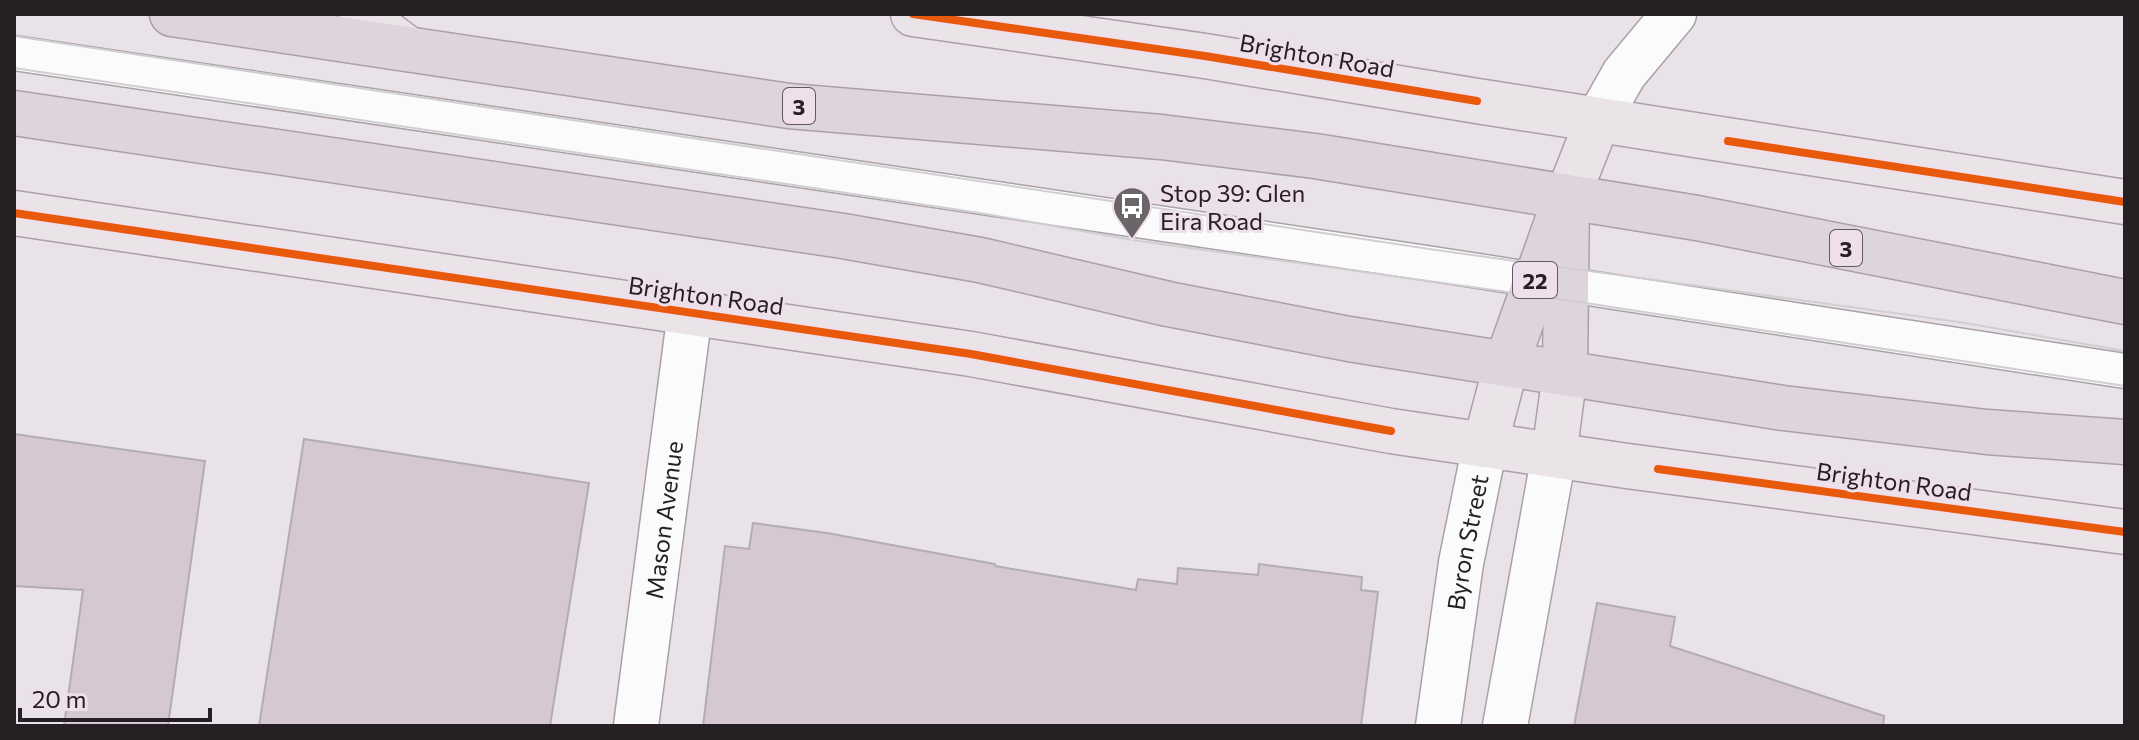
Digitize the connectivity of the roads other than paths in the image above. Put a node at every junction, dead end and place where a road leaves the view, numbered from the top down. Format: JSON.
{"nodes":[{"id":1,"x":172,"y":14,"type":"edge"},
{"id":2,"x":361,"y":14,"type":"edge"},
{"id":3,"x":913,"y":14,"type":"edge"},
{"id":4,"x":1674,"y":14,"type":"edge"},
{"id":5,"x":408,"y":49,"type":"junction"},
{"id":6,"x":14,"y":53,"type":"edge"},
{"id":7,"x":14,"y":113,"type":"edge"},
{"id":8,"x":1598,"y":120,"type":"junction"},
{"id":9,"x":1567,"y":198,"type":"junction"},
{"id":10,"x":2125,"y":202,"type":"edge"},
{"id":11,"x":14,"y":213,"type":"edge"},
{"id":12,"x":1550,"y":283,"type":"junction"},
{"id":13,"x":2125,"y":302,"type":"edge"},
{"id":14,"x":690,"y":312,"type":"junction"},
{"id":15,"x":1507,"y":362,"type":"junction"},
{"id":16,"x":2125,"y":371,"type":"edge"},
{"id":17,"x":1565,"y":373,"type":"junction"},
{"id":18,"x":2125,"y":442,"type":"edge"},
{"id":19,"x":1485,"y":445,"type":"junction"},
{"id":20,"x":1554,"y":455,"type":"junction"},
{"id":21,"x":2125,"y":532,"type":"edge"},
{"id":22,"x":636,"y":726,"type":"edge"},
{"id":23,"x":1438,"y":726,"type":"edge"},
{"id":24,"x":1505,"y":726,"type":"edge"}],
"edges":[{"from":1,"to":5,"type":"highway","number":"3"},
{"from":2,"to":5,"type":"main road"},
{"from":3,"to":8,"type":"main road","name":"Brighton Road"},
{"from":4,"to":8,"type":"street","number":"22"},
{"from":5,"to":9,"type":"highway","number":"3"},
{"from":6,"to":12,"type":"lane"},
{"from":7,"to":15,"type":"highway"},
{"from":8,"to":9,"type":"main road","number":"22"},
{"from":8,"to":10,"type":"main road","name":"Brighton Road"},
{"from":9,"to":12,"type":"highway","number":"22"},
{"from":9,"to":13,"type":"highway","number":"3"},
{"from":11,"to":14,"type":"main road","name":"Brighton Road"},
{"from":12,"to":15,"type":"highway","number":"22"},
{"from":12,"to":16,"type":"lane"},
{"from":12,"to":17,"type":"highway"},
{"from":14,"to":19,"type":"main road","name":"Brighton Road"},
{"from":14,"to":22,"type":"street","name":"Mason Avenue"},
{"from":15,"to":17,"type":"highway"},
{"from":15,"to":19,"type":"main road","name":"Byron Street","number":"22"},
{"from":17,"to":18,"type":"highway"},
{"from":17,"to":20,"type":"main road"},
{"from":19,"to":20,"type":"main road","name":"Brighton Road"},
{"from":19,"to":23,"type":"street","name":"Byron Street"},
{"from":20,"to":21,"type":"main road","name":"Brighton Road"},
{"from":20,"to":24,"type":"street"}]}
